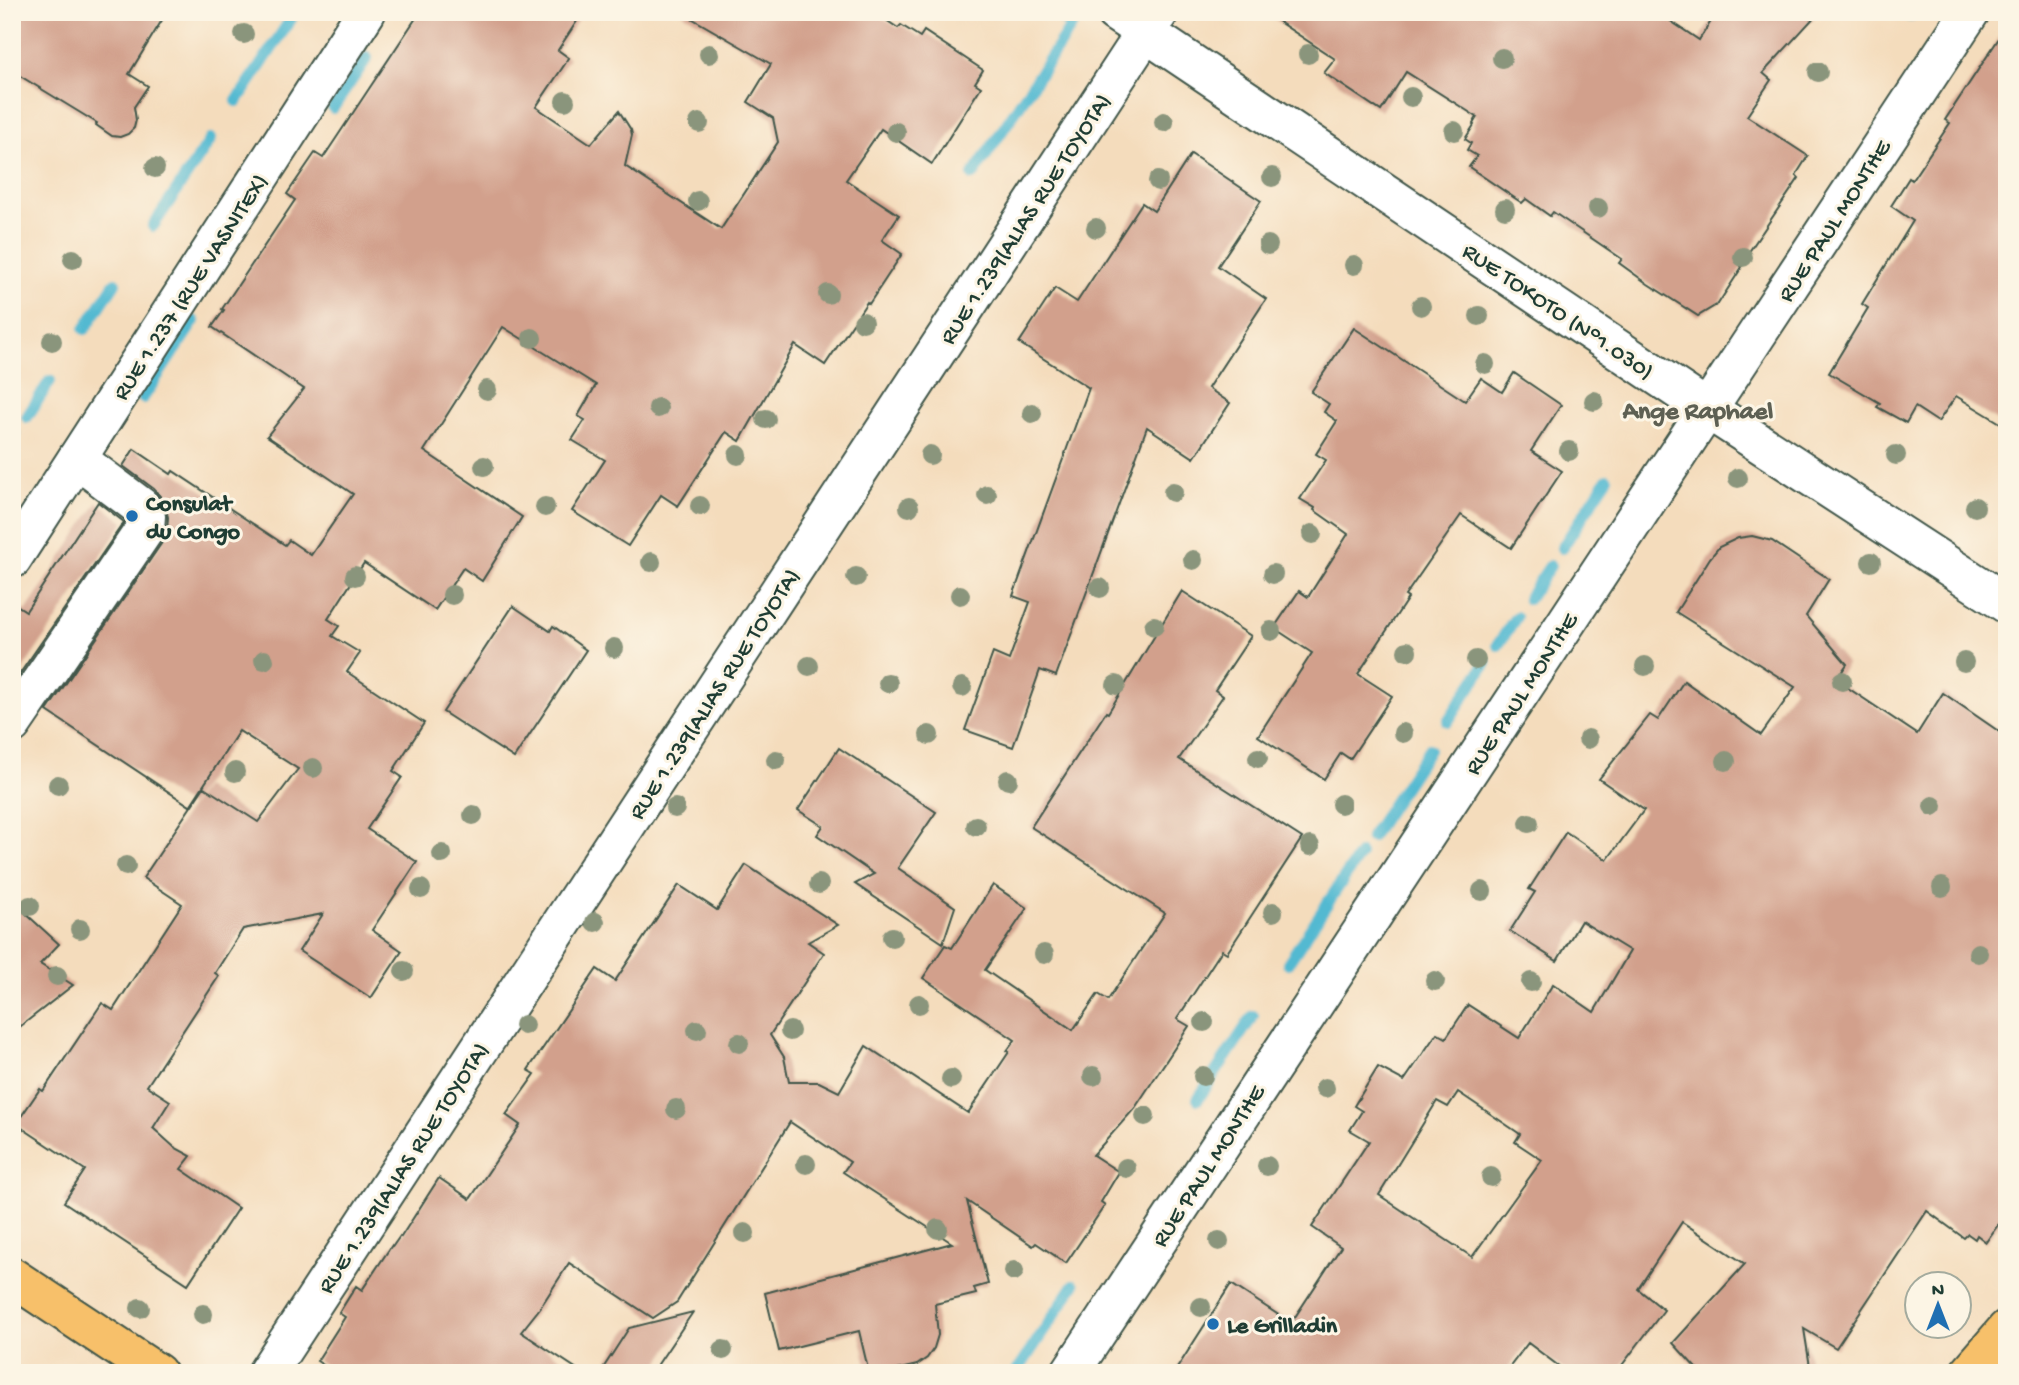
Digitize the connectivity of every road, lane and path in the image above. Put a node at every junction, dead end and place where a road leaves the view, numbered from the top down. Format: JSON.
{"nodes":[{"id":1,"x":366,"y":12,"type":"edge"},
{"id":2,"x":1115,"y":12,"type":"edge"},
{"id":3,"x":1970,"y":12,"type":"edge"},
{"id":4,"x":1153,"y":23,"type":"edge"},
{"id":5,"x":1707,"y":409,"type":"junction"},
{"id":6,"x":77,"y":458,"type":"junction"},
{"id":7,"x":12,"y":559,"type":"edge"},
{"id":8,"x":2007,"y":604,"type":"edge"},
{"id":9,"x":12,"y":723,"type":"edge"},
{"id":10,"x":12,"y":1278,"type":"edge"},
{"id":11,"x":2007,"y":1329,"type":"edge"},
{"id":12,"x":1984,"y":1368,"type":"edge"},
{"id":13,"x":157,"y":1373,"type":"edge"},
{"id":14,"x":267,"y":1373,"type":"edge"},
{"id":15,"x":1070,"y":1373,"type":"edge"}],
"edges":[{"from":1,"to":6,"type":"street","name":"RUE 1.237 (RUE VASNITEX)"},
{"from":2,"to":4,"type":"street","name":"RUE TOKOTO (N°1.030)"},
{"from":3,"to":5,"type":"street","name":"RUE PAUL MONTHE"},
{"from":4,"to":5,"type":"street","name":"RUE TOKOTO (N°1.030)"},
{"from":4,"to":14,"type":"street","name":"RUE 1.239(ALIAS RUE TOYOTA)"},
{"from":5,"to":8,"type":"street","name":"RUE TOKOTO (N°1.030)"},
{"from":5,"to":15,"type":"street","name":"RUE PAUL MONTHE"},
{"from":6,"to":7,"type":"street","name":"RUE 1.237 (RUE VASNITEX)"},
{"from":6,"to":9,"type":"street"},
{"from":10,"to":13,"type":"main road"},
{"from":11,"to":12,"type":"main road"}]}
